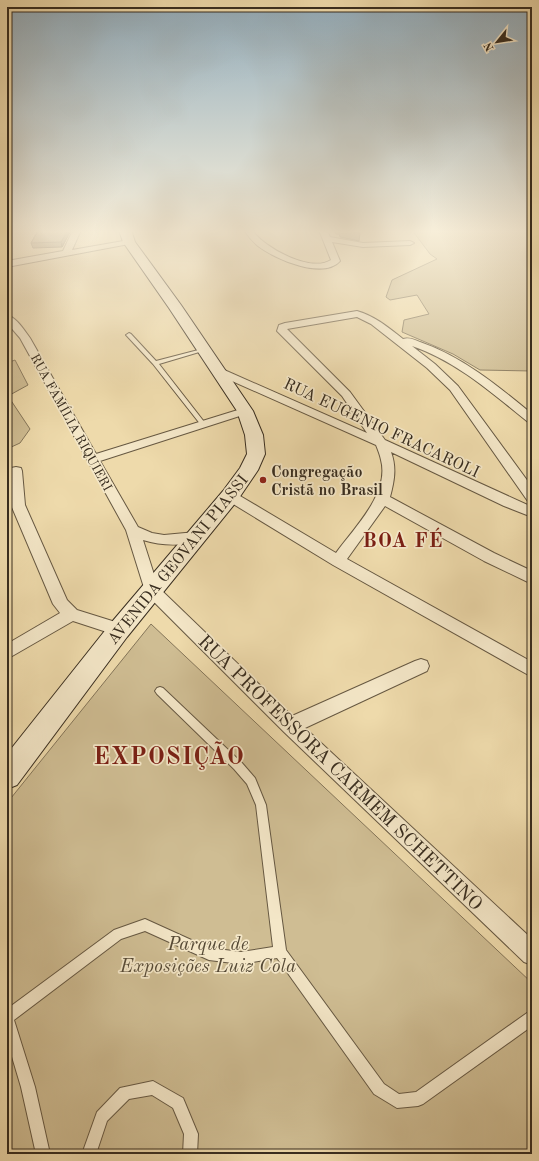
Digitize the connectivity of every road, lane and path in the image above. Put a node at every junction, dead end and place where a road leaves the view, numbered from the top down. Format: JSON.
{"nodes":[{"id":1,"x":160,"y":284,"type":"edge"},
{"id":2,"x":7,"y":318,"type":"edge"},
{"id":3,"x":129,"y":335,"type":"dead end"},
{"id":4,"x":395,"y":337,"type":"junction"},
{"id":5,"x":204,"y":349,"type":"junction"},
{"id":6,"x":155,"y":363,"type":"junction"},
{"id":7,"x":218,"y":371,"type":"junction"},
{"id":8,"x":245,"y":411,"type":"junction"},
{"id":9,"x":532,"y":420,"type":"edge"},
{"id":10,"x":203,"y":424,"type":"junction"},
{"id":11,"x":381,"y":442,"type":"junction"},
{"id":12,"x":92,"y":459,"type":"junction"},
{"id":13,"x":16,"y":471,"type":"dead end"},
{"id":14,"x":230,"y":496,"type":"junction"},
{"id":15,"x":532,"y":497,"type":"edge"},
{"id":16,"x":383,"y":499,"type":"junction"},
{"id":17,"x":532,"y":512,"type":"edge"},
{"id":18,"x":133,"y":530,"type":"junction"},
{"id":19,"x":196,"y":537,"type":"junction"},
{"id":20,"x":338,"y":561,"type":"junction"},
{"id":21,"x":532,"y":578,"type":"edge"},
{"id":22,"x":151,"y":590,"type":"junction"},
{"id":23,"x":71,"y":614,"type":"junction"},
{"id":24,"x":119,"y":630,"type":"junction"},
{"id":25,"x":7,"y":652,"type":"edge"},
{"id":26,"x":421,"y":666,"type":"dead end"},
{"id":27,"x":532,"y":670,"type":"edge"},
{"id":28,"x":160,"y":691,"type":"dead end"},
{"id":29,"x":290,"y":726,"type":"junction"},
{"id":30,"x":7,"y":776,"type":"edge"},
{"id":31,"x":280,"y":952,"type":"junction"},
{"id":32,"x":532,"y":954,"type":"edge"},
{"id":33,"x":7,"y":1018,"type":"edge"},
{"id":34,"x":532,"y":1018,"type":"edge"},
{"id":35,"x":43,"y":1154,"type":"edge"},
{"id":36,"x":89,"y":1154,"type":"edge"},
{"id":37,"x":190,"y":1154,"type":"edge"}],
"edges":[{"from":1,"to":5,"type":"main road","name":"AVENIDA GEOVANI PIASSI"},
{"from":2,"to":12,"type":"street","name":"RUA FAMÍLIA RIQUIERI"},
{"from":3,"to":6,"type":"lane"},
{"from":4,"to":9,"type":"street"},
{"from":4,"to":11,"type":"street"},
{"from":4,"to":15,"type":"street"},
{"from":5,"to":6,"type":"lane"},
{"from":5,"to":7,"type":"main road","name":"AVENIDA GEOVANI PIASSI"},
{"from":6,"to":10,"type":"lane"},
{"from":7,"to":8,"type":"main road","name":"AVENIDA GEOVANI PIASSI"},
{"from":7,"to":11,"type":"street","name":"RUA EUGENIO FRACAROLI"},
{"from":8,"to":10,"type":"street"},
{"from":8,"to":14,"type":"main road","name":"AVENIDA GEOVANI PIASSI"},
{"from":10,"to":12,"type":"street"},
{"from":11,"to":16,"type":"street"},
{"from":11,"to":17,"type":"street","name":"RUA EUGENIO FRACAROLI"},
{"from":12,"to":18,"type":"street","name":"RUA FAMÍLIA RIQUIERI"},
{"from":13,"to":23,"type":"street"},
{"from":14,"to":19,"type":"main road","name":"AVENIDA GEOVANI PIASSI"},
{"from":14,"to":20,"type":"street"},
{"from":16,"to":20,"type":"street"},
{"from":16,"to":21,"type":"street"},
{"from":18,"to":19,"type":"street"},
{"from":18,"to":22,"type":"street","name":"RUA FAMÍLIA RIQUIERI"},
{"from":19,"to":22,"type":"main road","name":"AVENIDA GEOVANI PIASSI"},
{"from":20,"to":27,"type":"street"},
{"from":22,"to":24,"type":"main road","name":"AVENIDA GEOVANI PIASSI"},
{"from":22,"to":29,"type":"street","name":"RUA PROFESSORA CARMEM SCHETTINO"},
{"from":23,"to":24,"type":"street"},
{"from":23,"to":25,"type":"street"},
{"from":24,"to":30,"type":"main road","name":"AVENIDA GEOVANI PIASSI"},
{"from":26,"to":29,"type":"street"},
{"from":28,"to":31,"type":"lane"},
{"from":29,"to":32,"type":"street","name":"RUA PROFESSORA CARMEM SCHETTINO"},
{"from":31,"to":33,"type":"lane"},
{"from":31,"to":34,"type":"lane"},
{"from":33,"to":35,"type":"lane"},
{"from":36,"to":37,"type":"lane"}]}
